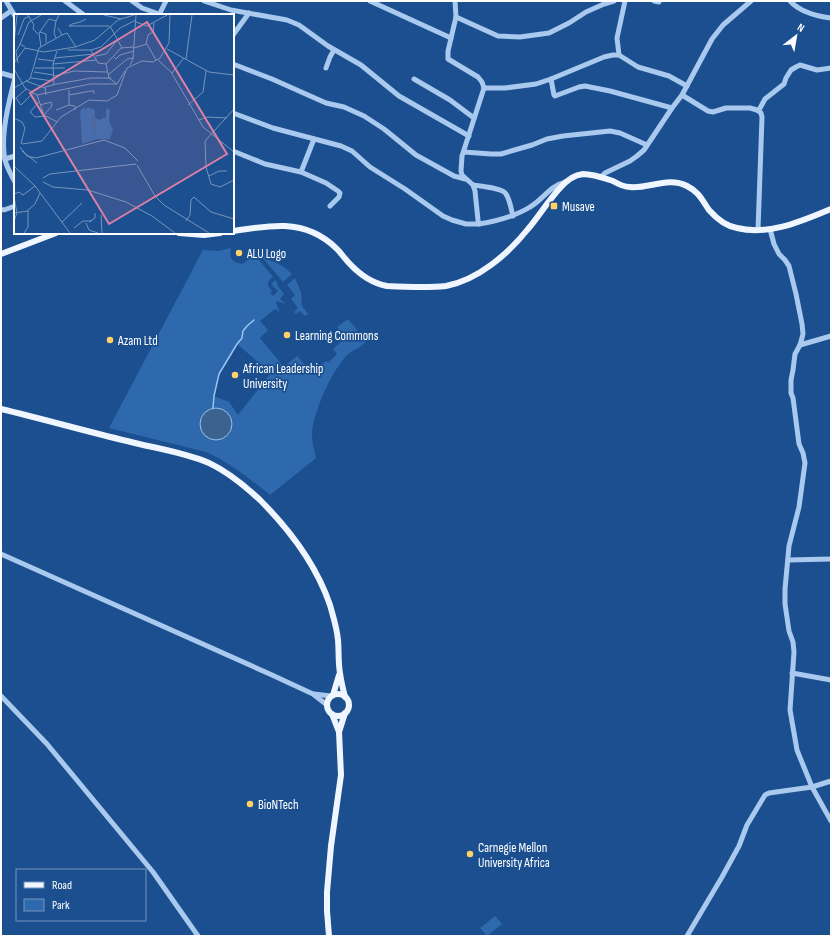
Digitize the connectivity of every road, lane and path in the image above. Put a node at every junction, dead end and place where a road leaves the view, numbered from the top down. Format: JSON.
{"nodes":[{"id":1,"x":6,"y":1,"type":"edge"},
{"id":2,"x":65,"y":1,"type":"edge"},
{"id":3,"x":132,"y":1,"type":"edge"},
{"id":4,"x":166,"y":1,"type":"edge"},
{"id":5,"x":204,"y":1,"type":"edge"},
{"id":6,"x":370,"y":1,"type":"edge"},
{"id":7,"x":455,"y":1,"type":"edge"},
{"id":8,"x":614,"y":1,"type":"edge"},
{"id":9,"x":625,"y":1,"type":"edge"},
{"id":10,"x":751,"y":1,"type":"edge"},
{"id":11,"x":790,"y":1,"type":"edge"},
{"id":12,"x":11,"y":11,"type":"junction"},
{"id":13,"x":249,"y":13,"type":"junction"},
{"id":14,"x":83,"y":14,"type":"edge"},
{"id":15,"x":159,"y":14,"type":"edge"},
{"id":16,"x":14,"y":15,"type":"edge"},
{"id":17,"x":456,"y":17,"type":"junction"},
{"id":18,"x":1,"y":18,"type":"edge"},
{"id":19,"x":831,"y":18,"type":"edge"},
{"id":20,"x":234,"y":34,"type":"edge"},
{"id":21,"x":451,"y":38,"type":"junction"},
{"id":22,"x":334,"y":50,"type":"junction"},
{"id":23,"x":619,"y":56,"type":"junction"},
{"id":24,"x":234,"y":64,"type":"edge"},
{"id":25,"x":326,"y":68,"type":"dead end"},
{"id":26,"x":831,"y":68,"type":"edge"},
{"id":27,"x":1,"y":73,"type":"edge"},
{"id":28,"x":14,"y":77,"type":"edge"},
{"id":29,"x":414,"y":79,"type":"dead end"},
{"id":30,"x":551,"y":79,"type":"junction"},
{"id":31,"x":687,"y":86,"type":"junction"},
{"id":32,"x":14,"y":87,"type":"edge"},
{"id":33,"x":484,"y":88,"type":"junction"},
{"id":34,"x":682,"y":95,"type":"junction"},
{"id":35,"x":13,"y":97,"type":"edge"},
{"id":36,"x":672,"y":108,"type":"junction"},
{"id":37,"x":757,"y":110,"type":"junction"},
{"id":38,"x":234,"y":114,"type":"edge"},
{"id":39,"x":474,"y":118,"type":"junction"},
{"id":40,"x":469,"y":136,"type":"junction"},
{"id":41,"x":314,"y":139,"type":"junction"},
{"id":42,"x":2,"y":142,"type":"edge"},
{"id":43,"x":646,"y":145,"type":"junction"},
{"id":44,"x":234,"y":152,"type":"edge"},
{"id":45,"x":464,"y":152,"type":"junction"},
{"id":46,"x":14,"y":156,"type":"edge"},
{"id":47,"x":5,"y":159,"type":"junction"},
{"id":48,"x":1,"y":168,"type":"edge"},
{"id":49,"x":8,"y":168,"type":"junction"},
{"id":50,"x":301,"y":172,"type":"junction"},
{"id":51,"x":601,"y":177,"type":"junction"},
{"id":52,"x":466,"y":179,"type":"junction"},
{"id":53,"x":14,"y":180,"type":"edge"},
{"id":54,"x":566,"y":182,"type":"junction"},
{"id":55,"x":473,"y":185,"type":"junction"},
{"id":56,"x":14,"y":206,"type":"edge"},
{"id":57,"x":330,"y":206,"type":"dead end"},
{"id":58,"x":831,"y":209,"type":"edge"},
{"id":59,"x":1,"y":210,"type":"edge"},
{"id":60,"x":513,"y":216,"type":"junction"},
{"id":61,"x":479,"y":224,"type":"junction"},
{"id":62,"x":770,"y":229,"type":"junction"},
{"id":63,"x":758,"y":230,"type":"junction"},
{"id":64,"x":234,"y":231,"type":"edge"},
{"id":65,"x":47,"y":234,"type":"edge"},
{"id":66,"x":192,"y":234,"type":"edge"},
{"id":67,"x":212,"y":234,"type":"edge"},
{"id":68,"x":1,"y":254,"type":"edge"},
{"id":69,"x":831,"y":336,"type":"edge"},
{"id":70,"x":800,"y":344,"type":"junction"},
{"id":71,"x":1,"y":409,"type":"edge"},
{"id":72,"x":1,"y":554,"type":"edge"},
{"id":73,"x":831,"y":559,"type":"edge"},
{"id":74,"x":788,"y":560,"type":"junction"},
{"id":75,"x":340,"y":673,"type":"junction"},
{"id":76,"x":792,"y":673,"type":"junction"},
{"id":77,"x":831,"y":680,"type":"edge"},
{"id":78,"x":313,"y":694,"type":"junction"},
{"id":79,"x":1,"y":696,"type":"edge"},
{"id":80,"x":332,"y":696,"type":"junction"},
{"id":81,"x":345,"y":697,"type":"junction"},
{"id":82,"x":327,"y":705,"type":"junction"},
{"id":83,"x":345,"y":713,"type":"junction"},
{"id":84,"x":332,"y":714,"type":"junction"},
{"id":85,"x":340,"y":732,"type":"junction"},
{"id":86,"x":831,"y":780,"type":"edge"},
{"id":87,"x":812,"y":787,"type":"junction"},
{"id":88,"x":831,"y":821,"type":"edge"},
{"id":89,"x":198,"y":936,"type":"edge"},
{"id":90,"x":328,"y":936,"type":"edge"},
{"id":91,"x":687,"y":936,"type":"edge"}],
"edges":[{"from":1,"to":12,"type":"street"},
{"from":2,"to":14,"type":"street"},
{"from":3,"to":15,"type":"street"},
{"from":4,"to":15,"type":"street"},
{"from":5,"to":13,"type":"street"},
{"from":6,"to":21,"type":"street"},
{"from":7,"to":17,"type":"street"},
{"from":8,"to":17,"type":"street"},
{"from":9,"to":23,"type":"street"},
{"from":10,"to":31,"type":"street"},
{"from":11,"to":19,"type":"street"},
{"from":12,"to":16,"type":"street"},
{"from":12,"to":18,"type":"street"},
{"from":13,"to":20,"type":"street"},
{"from":13,"to":22,"type":"street"},
{"from":17,"to":21,"type":"street"},
{"from":21,"to":33,"type":"street"},
{"from":22,"to":25,"type":"street"},
{"from":22,"to":40,"type":"street"},
{"from":23,"to":30,"type":"street"},
{"from":23,"to":31,"type":"street"},
{"from":24,"to":52,"type":"street"},
{"from":26,"to":37,"type":"street"},
{"from":27,"to":28,"type":"street"},
{"from":29,"to":39,"type":"street"},
{"from":30,"to":33,"type":"street"},
{"from":30,"to":36,"type":"street"},
{"from":31,"to":34,"type":"street"},
{"from":32,"to":35,"type":"street"},
{"from":33,"to":39,"type":"street"},
{"from":34,"to":36,"type":"street"},
{"from":34,"to":37,"type":"street"},
{"from":35,"to":42,"type":"street"},
{"from":36,"to":43,"type":"street"},
{"from":37,"to":63,"type":"street"},
{"from":38,"to":41,"type":"street"},
{"from":39,"to":40,"type":"street"},
{"from":40,"to":45,"type":"street"},
{"from":41,"to":50,"type":"street"},
{"from":41,"to":61,"type":"street"},
{"from":42,"to":47,"type":"street"},
{"from":43,"to":45,"type":"street"},
{"from":43,"to":51,"type":"street"},
{"from":44,"to":50,"type":"street"},
{"from":45,"to":52,"type":"street"},
{"from":46,"to":47,"type":"street"},
{"from":47,"to":49,"type":"street"},
{"from":48,"to":49,"type":"street"},
{"from":49,"to":53,"type":"street"},
{"from":50,"to":57,"type":"street"},
{"from":51,"to":54,"type":"main road"},
{"from":51,"to":63,"type":"main road"},
{"from":52,"to":55,"type":"street"},
{"from":54,"to":60,"type":"street"},
{"from":54,"to":64,"type":"main road"},
{"from":55,"to":60,"type":"street"},
{"from":55,"to":61,"type":"street"},
{"from":56,"to":59,"type":"street"},
{"from":58,"to":62,"type":"main road"},
{"from":60,"to":61,"type":"street"},
{"from":62,"to":63,"type":"main road"},
{"from":62,"to":70,"type":"street"},
{"from":65,"to":68,"type":"main road"},
{"from":66,"to":67,"type":"main road"},
{"from":69,"to":70,"type":"street"},
{"from":70,"to":74,"type":"street"},
{"from":71,"to":75,"type":"main road"},
{"from":72,"to":78,"type":"street"},
{"from":73,"to":74,"type":"street"},
{"from":74,"to":76,"type":"street"},
{"from":75,"to":80,"type":"main road"},
{"from":75,"to":81,"type":"main road"},
{"from":76,"to":77,"type":"street"},
{"from":76,"to":87,"type":"street"},
{"from":78,"to":80,"type":"street"},
{"from":78,"to":82,"type":"street"},
{"from":79,"to":89,"type":"street"},
{"from":80,"to":81,"type":"main road"},
{"from":80,"to":82,"type":"main road"},
{"from":81,"to":83,"type":"main road"},
{"from":82,"to":84,"type":"main road"},
{"from":83,"to":84,"type":"main road"},
{"from":83,"to":85,"type":"main road"},
{"from":84,"to":85,"type":"main road"},
{"from":85,"to":90,"type":"main road"},
{"from":86,"to":87,"type":"street"},
{"from":87,"to":88,"type":"street"},
{"from":87,"to":91,"type":"street"}]}
